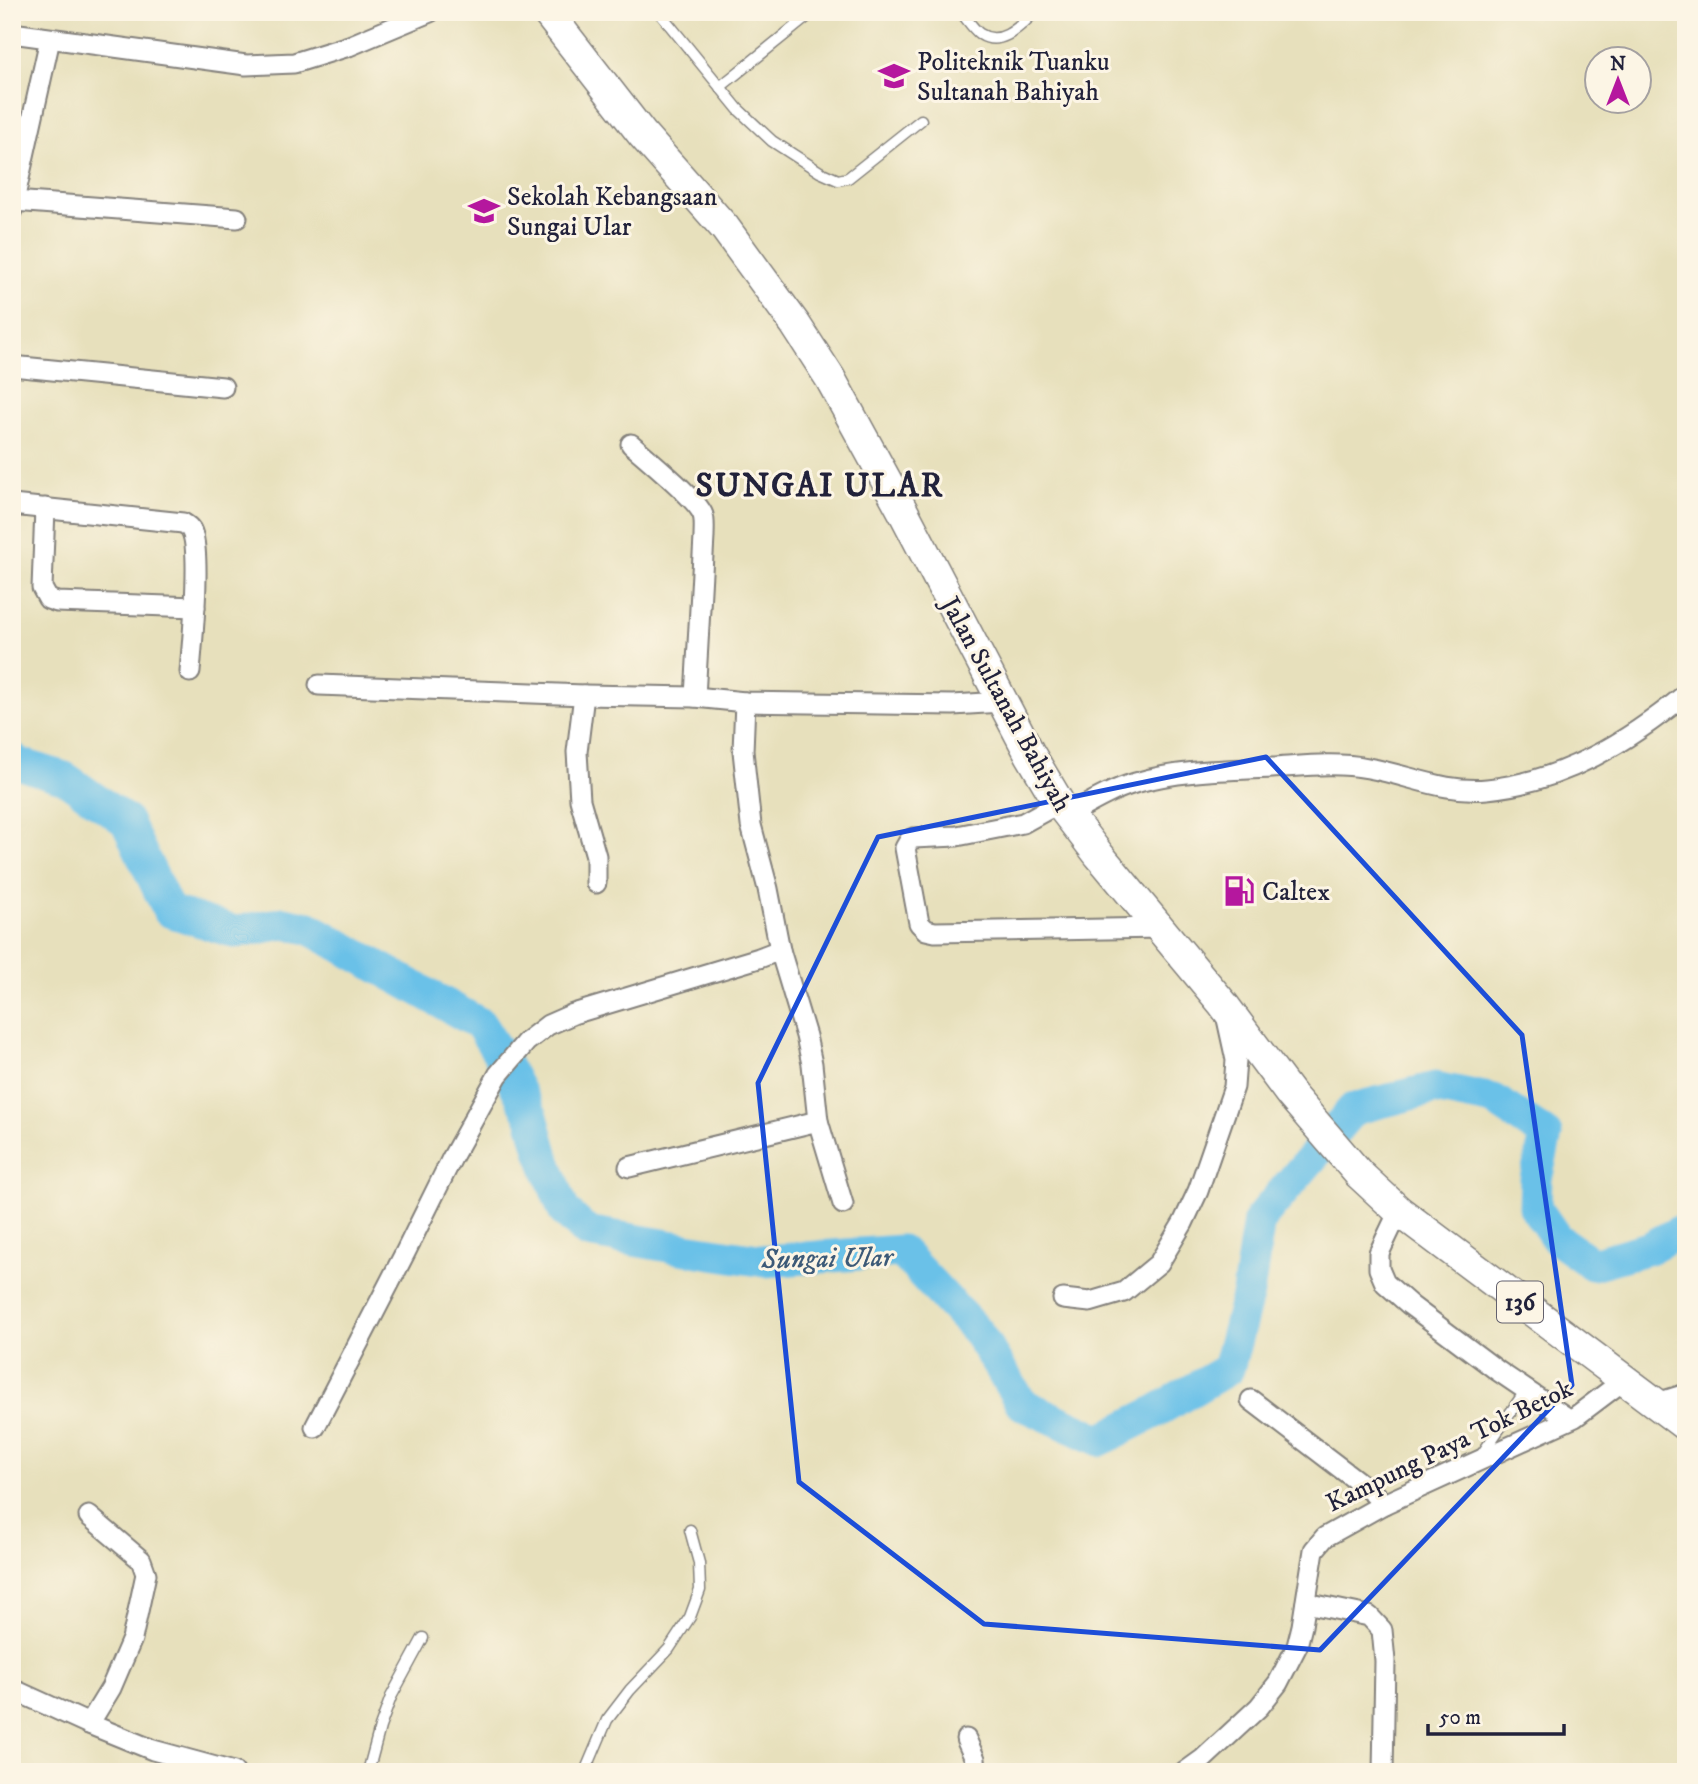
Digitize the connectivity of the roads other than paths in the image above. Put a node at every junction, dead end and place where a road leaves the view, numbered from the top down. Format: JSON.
{"nodes":[{"id":1,"x":430,"y":12,"type":"edge"},
{"id":2,"x":547,"y":12,"type":"edge"},
{"id":3,"x":659,"y":12,"type":"edge"},
{"id":4,"x":813,"y":12,"type":"edge"},
{"id":5,"x":961,"y":12,"type":"edge"},
{"id":6,"x":1035,"y":12,"type":"edge"},
{"id":7,"x":12,"y":33,"type":"edge"},
{"id":8,"x":50,"y":39,"type":"junction"},
{"id":9,"x":720,"y":87,"type":"junction"},
{"id":10,"x":921,"y":120,"type":"dead end"},
{"id":11,"x":13,"y":205,"type":"edge"},
{"id":12,"x":237,"y":218,"type":"dead end"},
{"id":13,"x":12,"y":366,"type":"edge"},
{"id":14,"x":223,"y":387,"type":"dead end"},
{"id":15,"x":631,"y":444,"type":"dead end"},
{"id":16,"x":12,"y":505,"type":"edge"},
{"id":17,"x":46,"y":508,"type":"junction"},
{"id":18,"x":195,"y":607,"type":"junction"},
{"id":19,"x":190,"y":672,"type":"dead end"},
{"id":20,"x":318,"y":685,"type":"dead end"},
{"id":21,"x":1686,"y":694,"type":"edge"},
{"id":22,"x":584,"y":695,"type":"junction"},
{"id":23,"x":695,"y":697,"type":"junction"},
{"id":24,"x":745,"y":702,"type":"junction"},
{"id":25,"x":1002,"y":702,"type":"junction"},
{"id":26,"x":1064,"y":809,"type":"junction"},
{"id":27,"x":596,"y":883,"type":"dead end"},
{"id":28,"x":1161,"y":928,"type":"junction"},
{"id":29,"x":780,"y":950,"type":"junction"},
{"id":30,"x":1223,"y":1004,"type":"junction"},
{"id":31,"x":818,"y":1121,"type":"junction"},
{"id":32,"x":629,"y":1167,"type":"dead end"},
{"id":33,"x":843,"y":1204,"type":"dead end"},
{"id":34,"x":1399,"y":1211,"type":"junction"},
{"id":35,"x":1063,"y":1299,"type":"dead end"},
{"id":36,"x":1623,"y":1380,"type":"junction"},
{"id":37,"x":1526,"y":1390,"type":"junction"},
{"id":38,"x":1686,"y":1394,"type":"edge"},
{"id":39,"x":1251,"y":1400,"type":"dead end"},
{"id":40,"x":1657,"y":1403,"type":"junction"},
{"id":41,"x":1569,"y":1419,"type":"junction"},
{"id":42,"x":1686,"y":1426,"type":"edge"},
{"id":43,"x":315,"y":1427,"type":"dead end"},
{"id":44,"x":1478,"y":1460,"type":"junction"},
{"id":45,"x":1384,"y":1504,"type":"junction"},
{"id":46,"x":89,"y":1516,"type":"dead end"},
{"id":47,"x":690,"y":1530,"type":"dead end"},
{"id":48,"x":1306,"y":1603,"type":"junction"},
{"id":49,"x":424,"y":1638,"type":"dead end"},
{"id":50,"x":12,"y":1689,"type":"edge"},
{"id":51,"x":89,"y":1724,"type":"junction"},
{"id":52,"x":966,"y":1739,"type":"dead end"},
{"id":53,"x":234,"y":1772,"type":"edge"},
{"id":54,"x":368,"y":1772,"type":"edge"},
{"id":55,"x":585,"y":1772,"type":"edge"},
{"id":56,"x":976,"y":1772,"type":"edge"},
{"id":57,"x":1185,"y":1772,"type":"edge"},
{"id":58,"x":1383,"y":1772,"type":"edge"}],
"edges":[{"from":1,"to":8,"type":"street"},
{"from":2,"to":25,"type":"main road","name":"Jalan Sultanah Bahiyah","number":"136"},
{"from":3,"to":9,"type":"lane"},
{"from":4,"to":9,"type":"lane"},
{"from":5,"to":6,"type":"lane"},
{"from":7,"to":8,"type":"street"},
{"from":8,"to":11,"type":"street"},
{"from":9,"to":10,"type":"lane"},
{"from":11,"to":12,"type":"street"},
{"from":13,"to":14,"type":"street"},
{"from":15,"to":23,"type":"street"},
{"from":16,"to":17,"type":"street"},
{"from":17,"to":18,"type":"street"},
{"from":17,"to":18,"type":"street"},
{"from":18,"to":19,"type":"street"},
{"from":20,"to":22,"type":"street"},
{"from":21,"to":26,"type":"street"},
{"from":22,"to":23,"type":"street"},
{"from":22,"to":27,"type":"street"},
{"from":23,"to":24,"type":"street"},
{"from":24,"to":25,"type":"street"},
{"from":24,"to":29,"type":"street"},
{"from":25,"to":26,"type":"main road","name":"Jalan Sultanah Bahiyah","number":"136"},
{"from":26,"to":28,"type":"main road","name":"Jalan Sultanah Bahiyah","number":"136"},
{"from":26,"to":28,"type":"street"},
{"from":28,"to":30,"type":"main road","name":"Jalan Sultanah Bahiyah","number":"136"},
{"from":29,"to":31,"type":"street"},
{"from":29,"to":43,"type":"street"},
{"from":30,"to":34,"type":"main road","name":"Jalan Sultanah Bahiyah","number":"136"},
{"from":30,"to":35,"type":"street"},
{"from":31,"to":32,"type":"street"},
{"from":31,"to":33,"type":"street"},
{"from":34,"to":36,"type":"main road","name":"Jalan Sultanah Bahiyah","number":"136"},
{"from":34,"to":37,"type":"street"},
{"from":36,"to":40,"type":"main road","name":"Jalan Sultanah Bahiyah","number":"136"},
{"from":36,"to":41,"type":"street","name":"Kampung Paya Tok Betok"},
{"from":37,"to":41,"type":"street"},
{"from":37,"to":44,"type":"lane"},
{"from":38,"to":40,"type":"street"},
{"from":39,"to":45,"type":"street"},
{"from":40,"to":42,"type":"main road","name":"Jalan Sultanah Bahiyah","number":"136"},
{"from":41,"to":44,"type":"street","name":"Kampung Paya Tok Betok"},
{"from":44,"to":45,"type":"street","name":"Kampung Paya Tok Betok"},
{"from":45,"to":48,"type":"street","name":"Kampung Paya Tok Betok"},
{"from":46,"to":51,"type":"street"},
{"from":47,"to":55,"type":"lane"},
{"from":48,"to":57,"type":"street","name":"Kampung Paya Tok Betok"},
{"from":48,"to":58,"type":"street"},
{"from":49,"to":54,"type":"lane"},
{"from":50,"to":51,"type":"street"},
{"from":51,"to":53,"type":"street"},
{"from":52,"to":56,"type":"street"}]}
